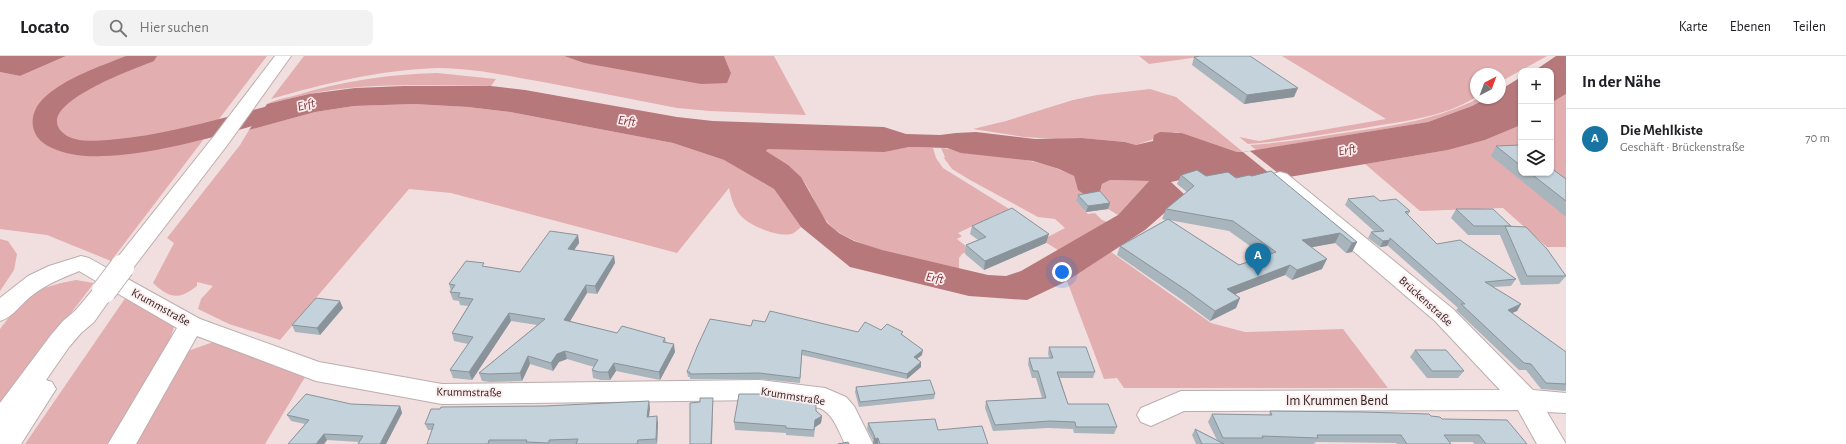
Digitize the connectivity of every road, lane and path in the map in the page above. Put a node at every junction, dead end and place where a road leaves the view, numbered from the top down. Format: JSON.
{"nodes":[{"id":1,"x":283,"y":56,"type":"edge"},
{"id":2,"x":1280,"y":178,"type":"edge"},
{"id":3,"x":0,"y":313,"type":"edge"},
{"id":4,"x":86,"y":316,"type":"junction"},
{"id":5,"x":191,"y":325,"type":"junction"},
{"id":6,"x":1526,"y":400,"type":"junction"},
{"id":7,"x":1566,"y":403,"type":"edge"},
{"id":8,"x":1152,"y":415,"type":"dead end"},
{"id":9,"x":0,"y":424,"type":"edge"},
{"id":10,"x":6,"y":444,"type":"edge"},
{"id":11,"x":122,"y":444,"type":"edge"},
{"id":12,"x":859,"y":444,"type":"edge"},
{"id":13,"x":1552,"y":444,"type":"edge"}],
"edges":[{"from":1,"to":4,"type":"street","bridge":true},
{"from":2,"to":6,"type":"street","name":"Brückenstraße"},
{"from":3,"to":5,"type":"street","name":"Krummstraße"},
{"from":4,"to":9,"type":"street"},
{"from":4,"to":10,"type":"street"},
{"from":5,"to":11,"type":"street"},
{"from":5,"to":12,"type":"street","name":"Krummstraße"},
{"from":6,"to":7,"type":"street","name":"Im Krummen Bend"},
{"from":6,"to":8,"type":"street","name":"Im Krummen Bend"},
{"from":6,"to":13,"type":"street","name":"Brückenstraße"}]}
